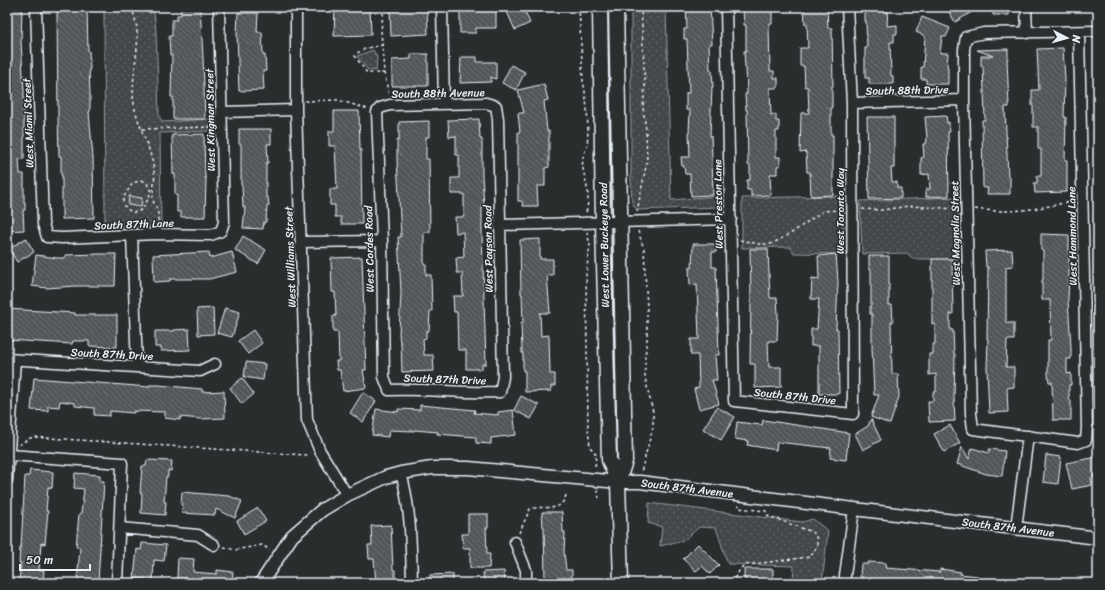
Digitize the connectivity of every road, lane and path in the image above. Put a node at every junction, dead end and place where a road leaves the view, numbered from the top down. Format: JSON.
{"nodes":[{"id":1,"x":36,"y":7,"type":"edge"},
{"id":2,"x":132,"y":7,"type":"edge"},
{"id":3,"x":219,"y":7,"type":"edge"},
{"id":4,"x":296,"y":7,"type":"edge"},
{"id":5,"x":383,"y":7,"type":"edge"},
{"id":6,"x":442,"y":7,"type":"edge"},
{"id":7,"x":579,"y":7,"type":"edge"},
{"id":8,"x":600,"y":7,"type":"edge"},
{"id":9,"x":616,"y":7,"type":"edge"},
{"id":10,"x":641,"y":7,"type":"edge"},
{"id":11,"x":726,"y":7,"type":"edge"},
{"id":12,"x":847,"y":7,"type":"edge"},
{"id":13,"x":1026,"y":7,"type":"edge"},
{"id":14,"x":1098,"y":31,"type":"edge"},
{"id":15,"x":1079,"y":32,"type":"junction"},
{"id":16,"x":1027,"y":33,"type":"junction"},
{"id":17,"x":383,"y":45,"type":"junction"},
{"id":18,"x":384,"y":73,"type":"junction"},
{"id":19,"x":964,"y":100,"type":"junction"},
{"id":20,"x":852,"y":103,"type":"junction"},
{"id":21,"x":444,"y":104,"type":"junction"},
{"id":22,"x":297,"y":106,"type":"junction"},
{"id":23,"x":496,"y":106,"type":"joint"},
{"id":24,"x":382,"y":108,"type":"junction"},
{"id":25,"x":222,"y":112,"type":"junction"},
{"id":26,"x":222,"y":127,"type":"junction"},
{"id":27,"x":142,"y":129,"type":"junction"},
{"id":28,"x":152,"y":192,"type":"junction"},
{"id":29,"x":1083,"y":200,"type":"junction"},
{"id":30,"x":967,"y":208,"type":"junction"},
{"id":31,"x":852,"y":209,"type":"junction"},
{"id":32,"x":586,"y":213,"type":"dead end"},
{"id":33,"x":637,"y":213,"type":"dead end"},
{"id":34,"x":731,"y":219,"type":"junction"},
{"id":35,"x":603,"y":223,"type":"junction"},
{"id":36,"x":620,"y":223,"type":"junction"},
{"id":37,"x":499,"y":225,"type":"junction"},
{"id":38,"x":638,"y":230,"type":"dead end"},
{"id":39,"x":587,"y":231,"type":"dead end"},
{"id":40,"x":221,"y":232,"type":"joint"},
{"id":41,"x":157,"y":234,"type":"junction"},
{"id":42,"x":132,"y":235,"type":"junction"},
{"id":43,"x":47,"y":237,"type":"joint"},
{"id":44,"x":731,"y":239,"type":"junction"},
{"id":45,"x":382,"y":241,"type":"junction"},
{"id":46,"x":301,"y":242,"type":"junction"},
{"id":47,"x":11,"y":360,"type":"edge"},
{"id":48,"x":215,"y":364,"type":"dead end"},
{"id":49,"x":137,"y":367,"type":"junction"},
{"id":50,"x":389,"y":390,"type":"joint"},
{"id":51,"x":500,"y":392,"type":"joint"},
{"id":52,"x":734,"y":401,"type":"joint"},
{"id":53,"x":853,"y":414,"type":"joint"},
{"id":54,"x":1028,"y":436,"type":"junction"},
{"id":55,"x":319,"y":449,"type":"junction"},
{"id":56,"x":9,"y":454,"type":"junction"},
{"id":57,"x":400,"y":473,"type":"junction"},
{"id":58,"x":7,"y":480,"type":"edge"},
{"id":59,"x":594,"y":480,"type":"junction"},
{"id":60,"x":618,"y":482,"type":"junction"},
{"id":61,"x":640,"y":482,"type":"junction"},
{"id":62,"x":740,"y":494,"type":"junction"},
{"id":63,"x":347,"y":495,"type":"junction"},
{"id":64,"x":566,"y":495,"type":"dead end"},
{"id":65,"x":599,"y":498,"type":"dead end"},
{"id":66,"x":854,"y":509,"type":"junction"},
{"id":67,"x":120,"y":528,"type":"junction"},
{"id":68,"x":1016,"y":528,"type":"junction"},
{"id":69,"x":1098,"y":538,"type":"edge"},
{"id":70,"x":514,"y":542,"type":"joint"},
{"id":71,"x":214,"y":545,"type":"joint"},
{"id":72,"x":279,"y":556,"type":"junction"},
{"id":73,"x":117,"y":583,"type":"edge"},
{"id":74,"x":261,"y":583,"type":"edge"},
{"id":75,"x":412,"y":583,"type":"edge"},
{"id":76,"x":526,"y":583,"type":"edge"},
{"id":77,"x":621,"y":583,"type":"edge"},
{"id":78,"x":731,"y":583,"type":"edge"},
{"id":79,"x":844,"y":583,"type":"edge"}],
"edges":[{"from":1,"to":43,"type":"street","name":"West Miami Street"},
{"from":2,"to":27,"type":"path"},
{"from":3,"to":25,"type":"street","name":"West Kingman Street"},
{"from":4,"to":22,"type":"street","name":"West Williams Street"},
{"from":5,"to":17,"type":"path"},
{"from":6,"to":21,"type":"street"},
{"from":7,"to":32,"type":"path"},
{"from":8,"to":35,"type":"main road","name":"West Lower Buckeye Road"},
{"from":9,"to":36,"type":"main road","name":"West Lower Buckeye Road"},
{"from":10,"to":33,"type":"path"},
{"from":11,"to":34,"type":"street","name":"West Preston Lane"},
{"from":12,"to":20,"type":"street","name":"West Toronto Way"},
{"from":13,"to":16,"type":"street"},
{"from":14,"to":15,"type":"street"},
{"from":15,"to":16,"type":"street"},
{"from":15,"to":29,"type":"street","name":"West Hammond Lane"},
{"from":16,"to":19,"type":"street","name":"West Magnolia Street"},
{"from":17,"to":18,"type":"path"},
{"from":17,"to":18,"type":"path"},
{"from":18,"to":24,"type":"path"},
{"from":19,"to":20,"type":"street","name":"South 88th Drive"},
{"from":19,"to":30,"type":"street","name":"West Magnolia Street"},
{"from":20,"to":31,"type":"street","name":"West Toronto Way"},
{"from":21,"to":23,"type":"street","name":"South 88th Avenue"},
{"from":21,"to":24,"type":"street","name":"South 88th Avenue"},
{"from":22,"to":24,"type":"path"},
{"from":22,"to":25,"type":"street"},
{"from":22,"to":46,"type":"street","name":"West Williams Street"},
{"from":23,"to":37,"type":"street","name":"West Payson Road"},
{"from":24,"to":45,"type":"street","name":"West Cordes Road"},
{"from":25,"to":26,"type":"street","name":"West Kingman Street"},
{"from":26,"to":27,"type":"path"},
{"from":26,"to":40,"type":"street","name":"West Kingman Street"},
{"from":27,"to":28,"type":"path"},
{"from":28,"to":28,"type":"path"},
{"from":28,"to":41,"type":"path"},
{"from":29,"to":30,"type":"path"},
{"from":29,"to":54,"type":"street","name":"West Hammond Lane"},
{"from":30,"to":31,"type":"path"},
{"from":30,"to":54,"type":"street","name":"West Magnolia Street"},
{"from":31,"to":44,"type":"path"},
{"from":31,"to":53,"type":"street","name":"West Toronto Way"},
{"from":34,"to":36,"type":"street"},
{"from":34,"to":44,"type":"street","name":"West Preston Lane"},
{"from":35,"to":36,"type":"street"},
{"from":35,"to":37,"type":"street"},
{"from":35,"to":60,"type":"main road","name":"West Lower Buckeye Road"},
{"from":36,"to":60,"type":"main road","name":"West Lower Buckeye Road"},
{"from":37,"to":51,"type":"street","name":"West Payson Road"},
{"from":38,"to":61,"type":"path"},
{"from":39,"to":59,"type":"path"},
{"from":40,"to":41,"type":"street","name":"South 87th Lane"},
{"from":41,"to":42,"type":"street","name":"South 87th Lane"},
{"from":42,"to":43,"type":"street","name":"South 87th Lane"},
{"from":42,"to":49,"type":"street"},
{"from":44,"to":52,"type":"street","name":"West Preston Lane"},
{"from":45,"to":46,"type":"street"},
{"from":45,"to":50,"type":"street","name":"West Cordes Road"},
{"from":46,"to":55,"type":"street","name":"West Williams Street"},
{"from":47,"to":49,"type":"street","name":"South 87th Drive"},
{"from":47,"to":56,"type":"street"},
{"from":48,"to":49,"type":"street","name":"South 87th Drive"},
{"from":50,"to":51,"type":"street","name":"South 87th Drive"},
{"from":52,"to":53,"type":"street","name":"South 87th Drive"},
{"from":54,"to":68,"type":"street"},
{"from":55,"to":56,"type":"path"},
{"from":55,"to":63,"type":"street","name":"West Williams Street"},
{"from":56,"to":58,"type":"street"},
{"from":56,"to":67,"type":"street"},
{"from":57,"to":59,"type":"street","name":"South 87th Avenue"},
{"from":57,"to":63,"type":"street","name":"South 87th Avenue"},
{"from":57,"to":75,"type":"street"},
{"from":59,"to":60,"type":"street","name":"South 87th Avenue"},
{"from":59,"to":65,"type":"path"},
{"from":60,"to":61,"type":"street","name":"South 87th Avenue"},
{"from":60,"to":77,"type":"main road","name":"West Lower Buckeye Road"},
{"from":61,"to":62,"type":"street","name":"South 87th Avenue"},
{"from":62,"to":66,"type":"street","name":"South 87th Avenue"},
{"from":62,"to":78,"type":"path"},
{"from":63,"to":72,"type":"street","name":"South 87th Avenue"},
{"from":64,"to":70,"type":"path"},
{"from":66,"to":68,"type":"street","name":"South 87th Avenue"},
{"from":66,"to":79,"type":"street"},
{"from":67,"to":71,"type":"street"},
{"from":67,"to":73,"type":"street"},
{"from":68,"to":69,"type":"street","name":"South 87th Avenue"},
{"from":70,"to":76,"type":"street"},
{"from":71,"to":72,"type":"path"},
{"from":72,"to":74,"type":"street","name":"South 87th Avenue"}]}
